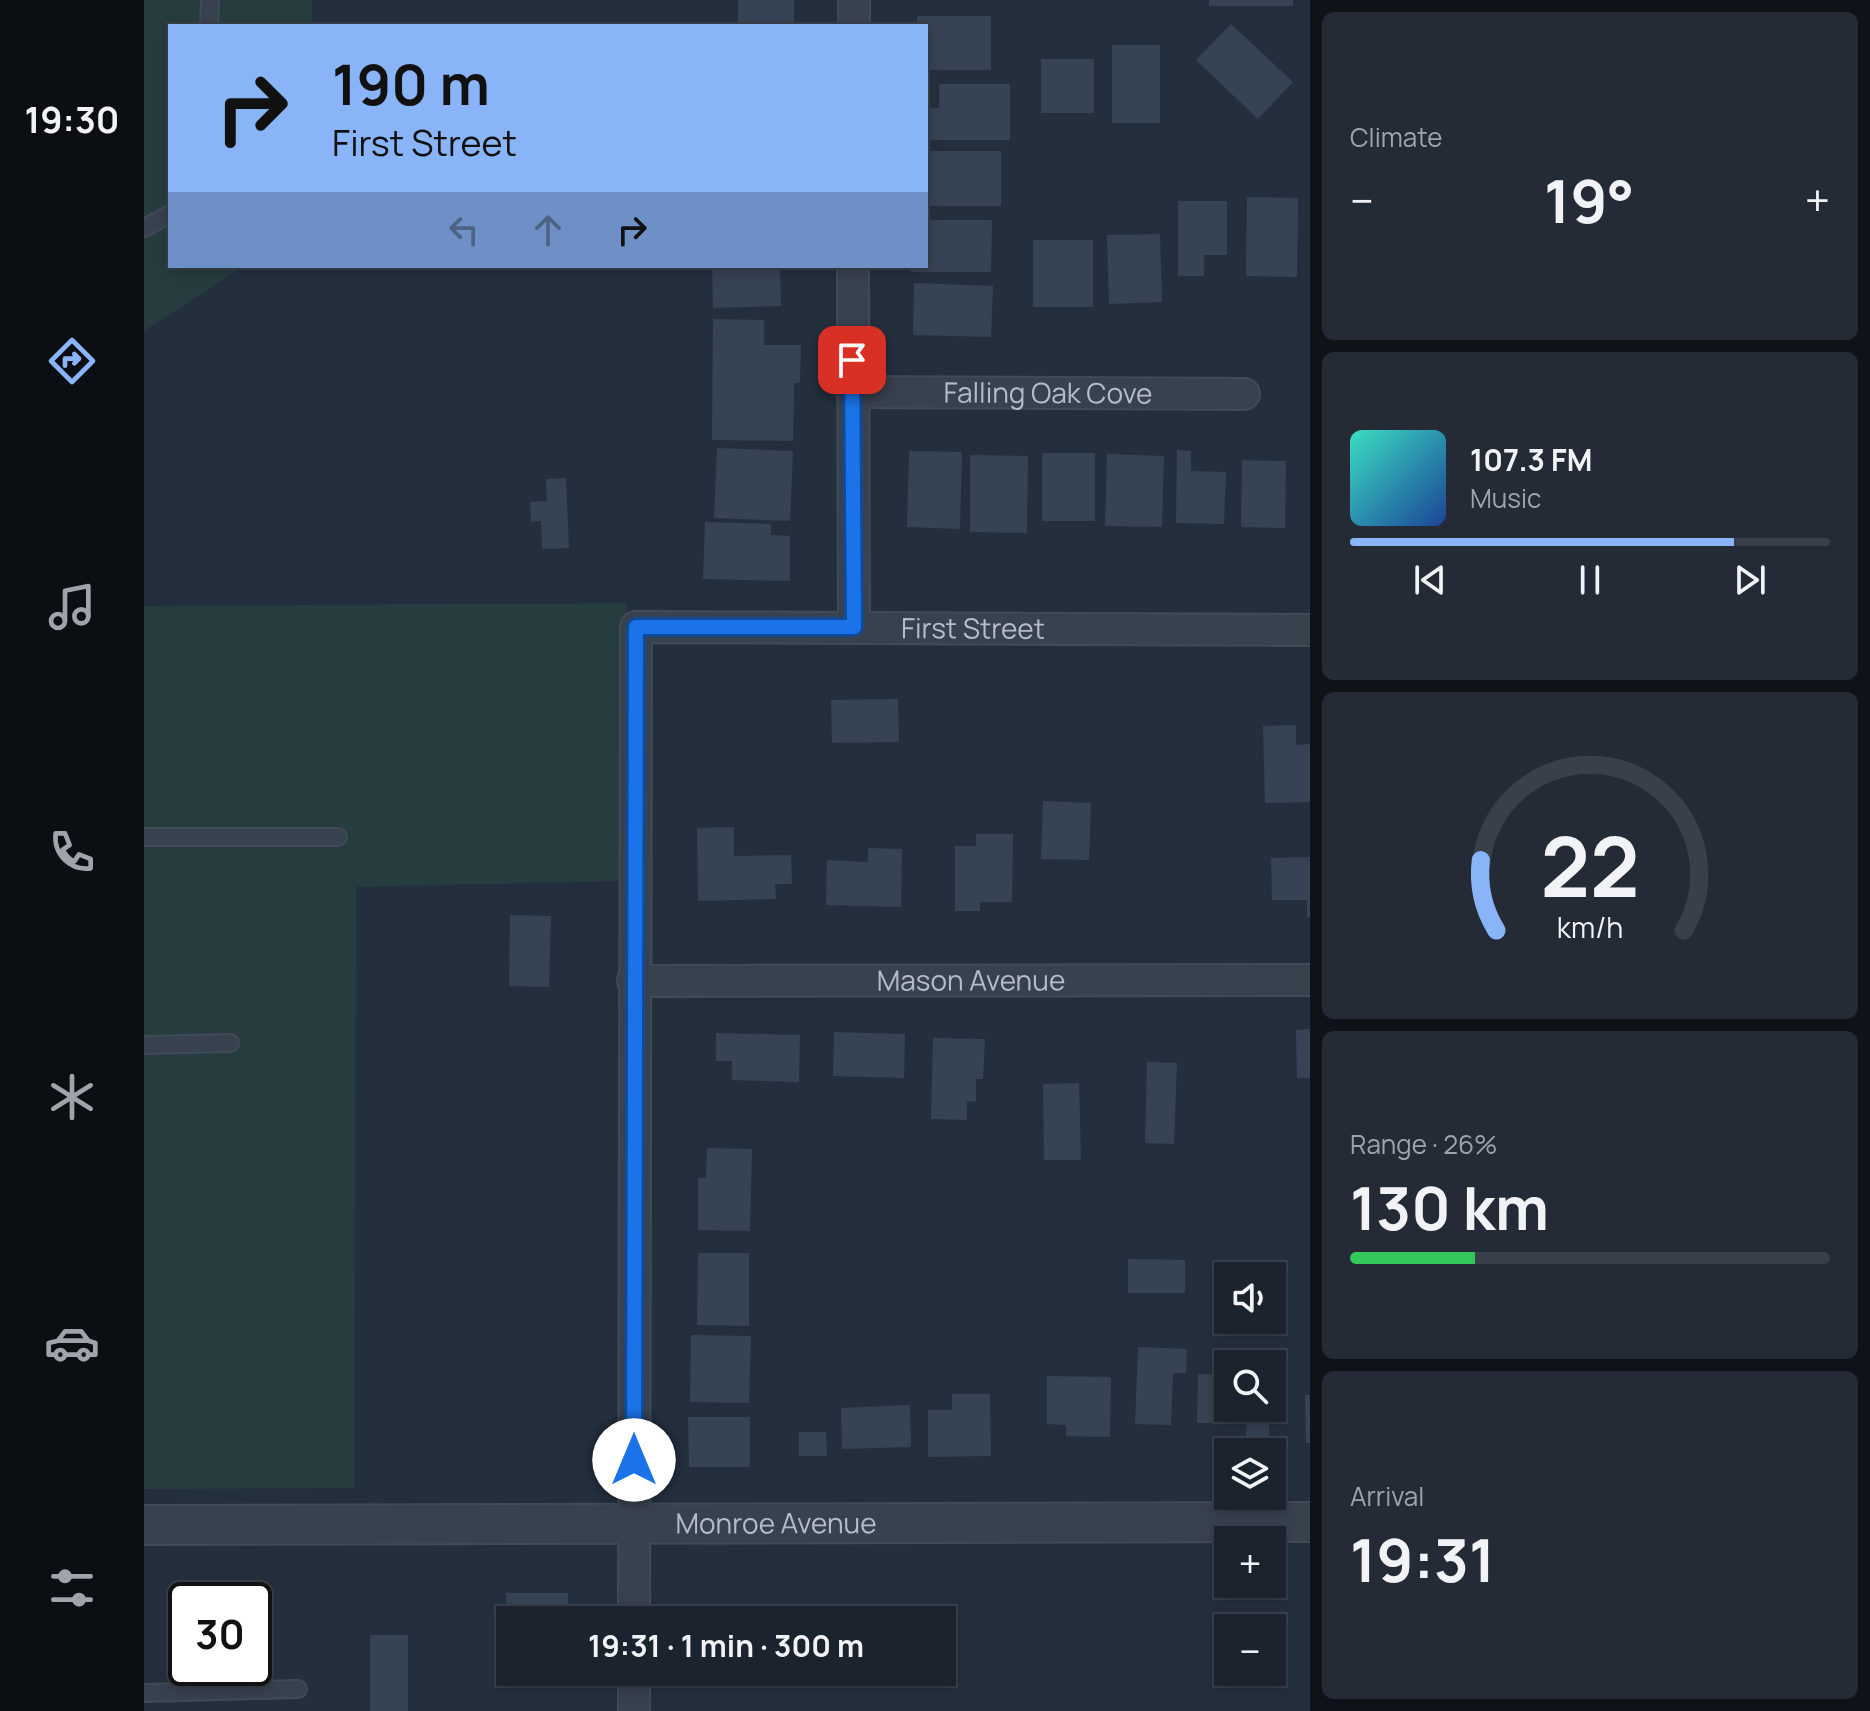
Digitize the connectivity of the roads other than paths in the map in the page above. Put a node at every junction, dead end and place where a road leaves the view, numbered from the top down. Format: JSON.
{"nodes":[{"id":1,"x":210,"y":0,"type":"edge"},
{"id":2,"x":854,"y":0,"type":"edge"},
{"id":3,"x":209,"y":24,"type":"edge"},
{"id":4,"x":854,"y":24,"type":"edge"},
{"id":5,"x":168,"y":215,"type":"edge"},
{"id":6,"x":144,"y":228,"type":"edge"},
{"id":7,"x":853,"y":268,"type":"edge"},
{"id":8,"x":852,"y":392,"type":"junction"},
{"id":9,"x":1244,"y":394,"type":"dead end"},
{"id":10,"x":854,"y":627,"type":"junction"},
{"id":11,"x":1310,"y":630,"type":"edge"},
{"id":12,"x":144,"y":837,"type":"edge"},
{"id":13,"x":338,"y":837,"type":"dead end"},
{"id":14,"x":1310,"y":980,"type":"edge"},
{"id":15,"x":633,"y":981,"type":"junction"},
{"id":16,"x":230,"y":1043,"type":"dead end"},
{"id":17,"x":144,"y":1045,"type":"edge"},
{"id":18,"x":1310,"y":1522,"type":"edge"},
{"id":19,"x":634,"y":1524,"type":"junction"},
{"id":20,"x":144,"y":1525,"type":"edge"},
{"id":21,"x":634,"y":1606,"type":"edge"},
{"id":22,"x":634,"y":1686,"type":"edge"},
{"id":23,"x":298,"y":1689,"type":"dead end"},
{"id":24,"x":144,"y":1693,"type":"edge"},
{"id":25,"x":634,"y":1711,"type":"edge"}],
"edges":[{"from":1,"to":3,"type":"lane"},
{"from":2,"to":4,"type":"street"},
{"from":5,"to":6,"type":"lane"},
{"from":7,"to":8,"type":"street"},
{"from":8,"to":9,"type":"street","name":"Falling Oak Cove"},
{"from":8,"to":10,"type":"street"},
{"from":10,"to":11,"type":"street","name":"First Street"},
{"from":10,"to":15,"type":"street","name":"First Street"},
{"from":12,"to":13,"type":"lane"},
{"from":14,"to":15,"type":"street","name":"Mason Avenue"},
{"from":15,"to":19,"type":"street"},
{"from":16,"to":17,"type":"lane"},
{"from":18,"to":19,"type":"street","name":"Monroe Avenue"},
{"from":19,"to":20,"type":"street","name":"Monroe Avenue"},
{"from":19,"to":21,"type":"street"},
{"from":22,"to":25,"type":"street"},
{"from":23,"to":24,"type":"lane"}]}
